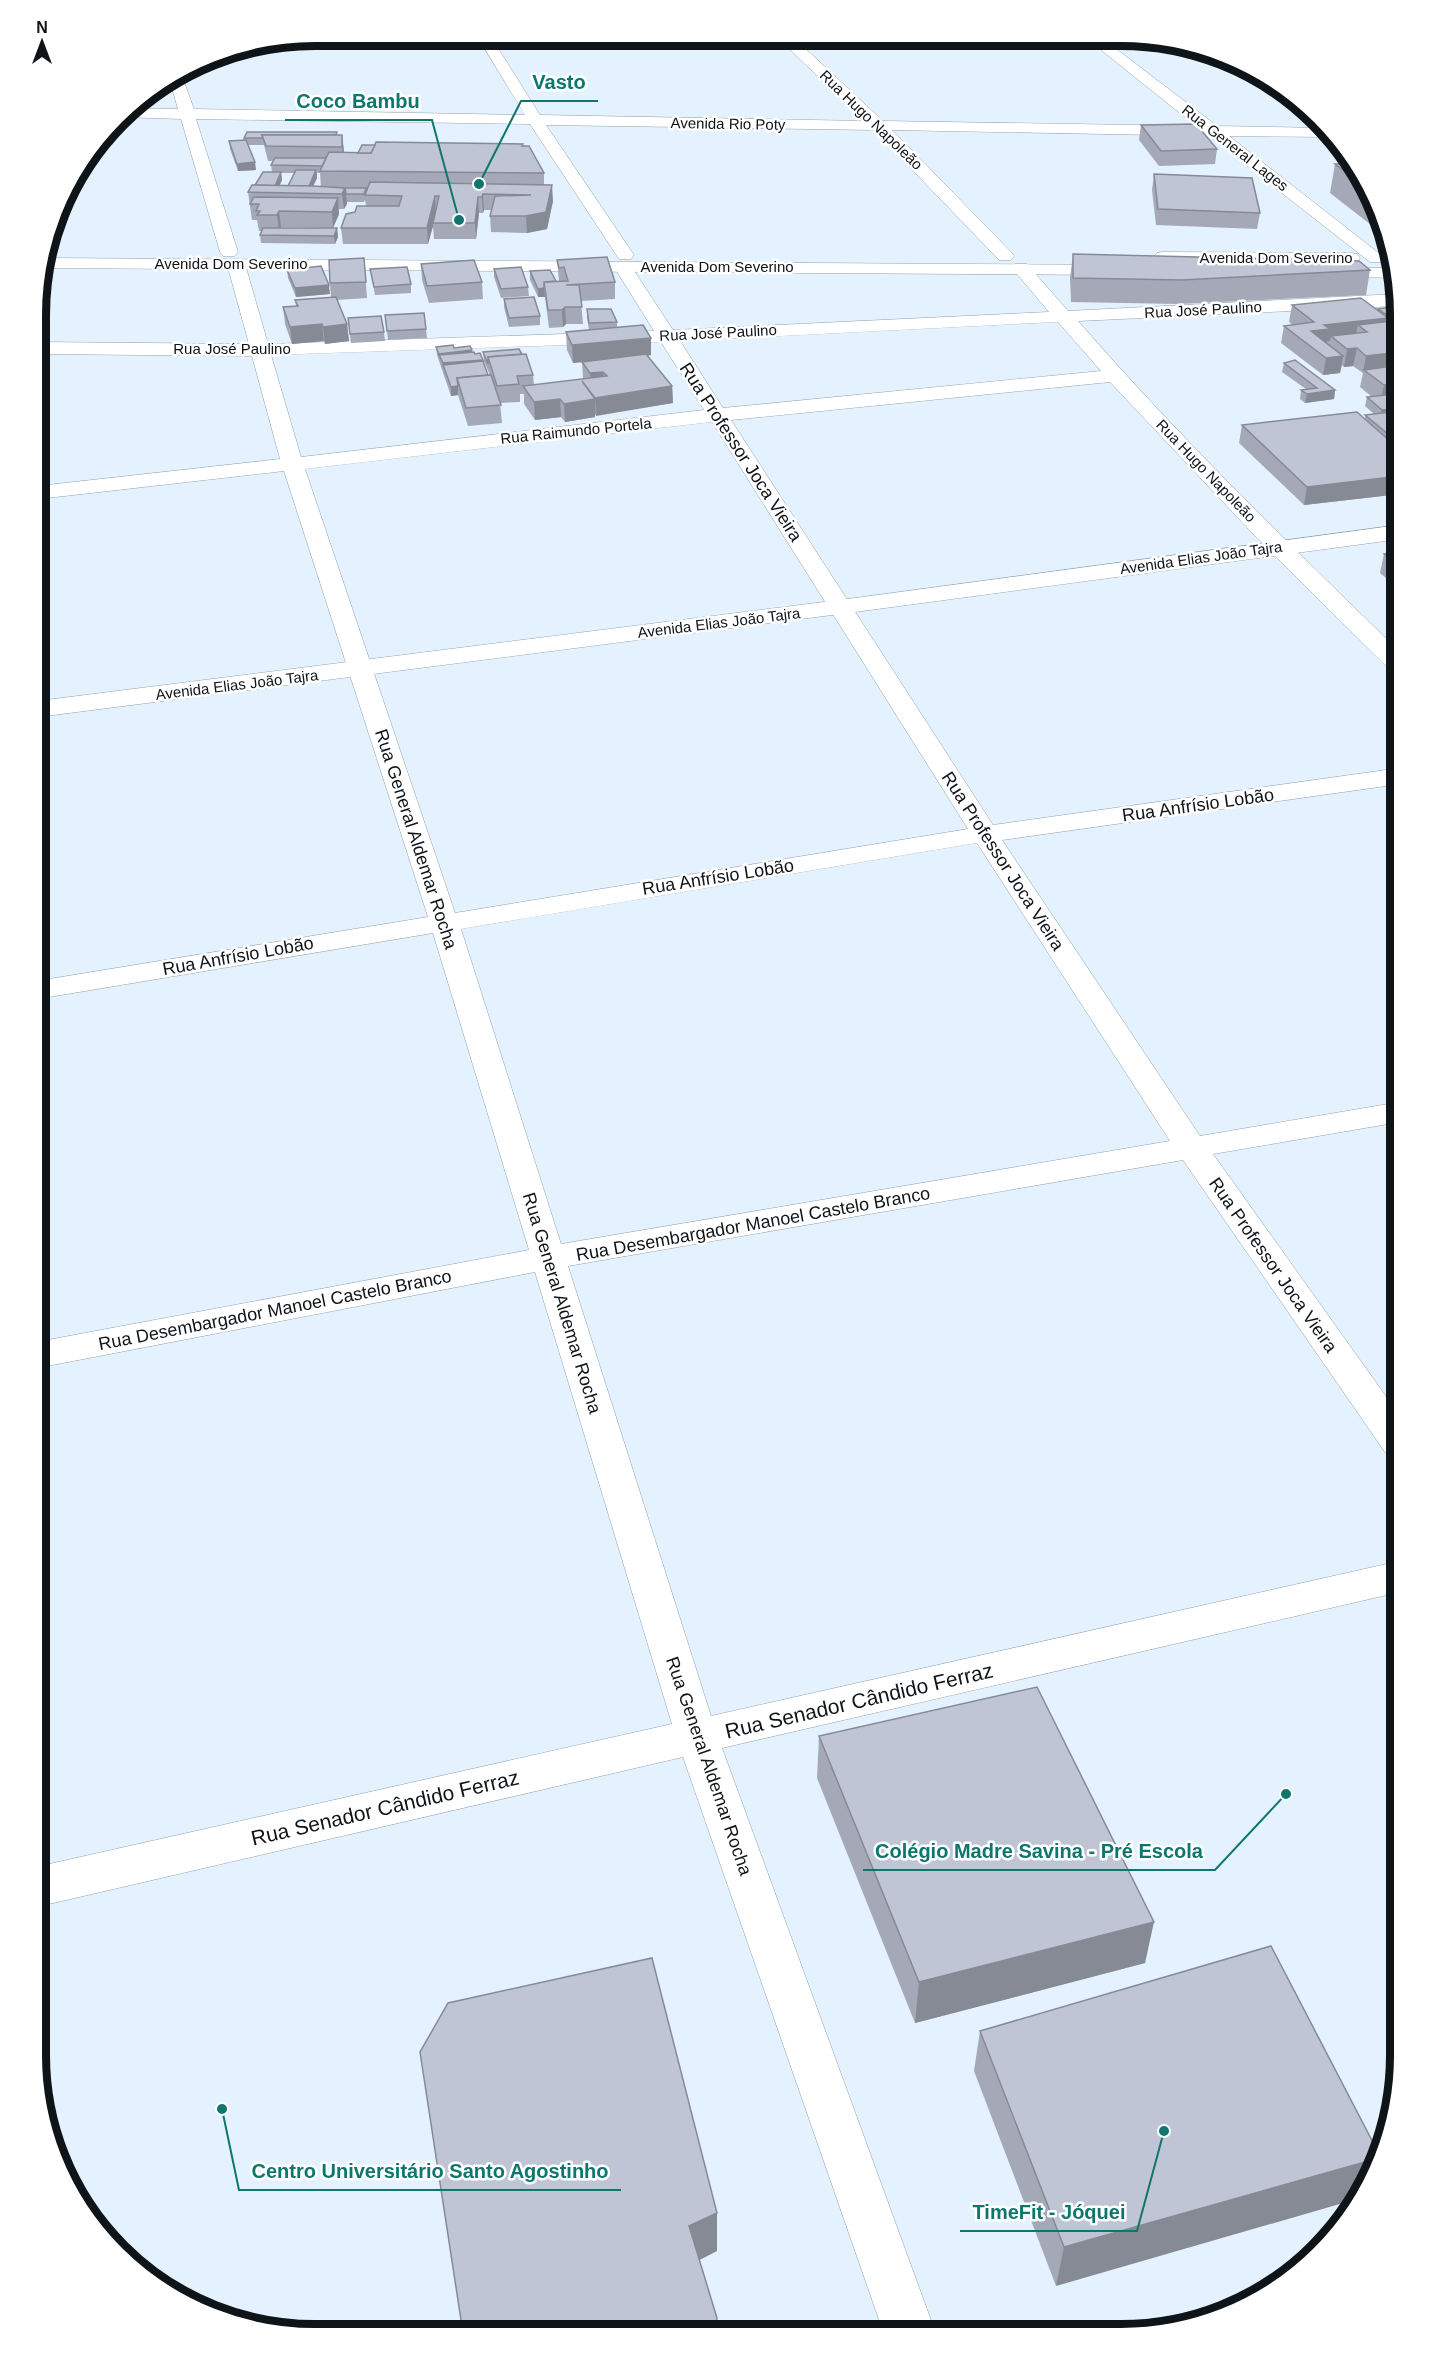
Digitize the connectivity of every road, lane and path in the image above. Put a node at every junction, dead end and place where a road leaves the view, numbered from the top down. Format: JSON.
{"nodes":[{"id":1,"x":490,"y":46,"type":"edge"},
{"id":2,"x":794,"y":46,"type":"edge"},
{"id":3,"x":1104,"y":46,"type":"edge"},
{"id":4,"x":178,"y":84,"type":"edge"},
{"id":5,"x":864,"y":111,"type":"junction"},
{"id":6,"x":832,"y":112,"type":"dead end"},
{"id":7,"x":138,"y":113,"type":"edge"},
{"id":8,"x":188,"y":114,"type":"junction"},
{"id":9,"x":536,"y":121,"type":"junction"},
{"id":10,"x":879,"y":126,"type":"junction"},
{"id":11,"x":1213,"y":131,"type":"junction"},
{"id":12,"x":1318,"y":133,"type":"edge"},
{"id":13,"x":55,"y":252,"type":"edge"},
{"id":14,"x":1125,"y":257,"type":"edge"},
{"id":15,"x":232,"y":258,"type":"junction"},
{"id":16,"x":624,"y":261,"type":"junction"},
{"id":17,"x":1013,"y":262,"type":"junction"},
{"id":18,"x":52,"y":263,"type":"edge"},
{"id":19,"x":1385,"y":266,"type":"edge"},
{"id":20,"x":1385,"y":268,"type":"edge"},
{"id":21,"x":1389,"y":300,"type":"edge"},
{"id":22,"x":1063,"y":317,"type":"junction"},
{"id":23,"x":667,"y":336,"type":"junction"},
{"id":24,"x":46,"y":348,"type":"edge"},
{"id":25,"x":259,"y":350,"type":"junction"},
{"id":26,"x":1115,"y":376,"type":"junction"},
{"id":27,"x":718,"y":415,"type":"junction"},
{"id":28,"x":292,"y":463,"type":"junction"},
{"id":29,"x":46,"y":492,"type":"edge"},
{"id":30,"x":1390,"y":518,"type":"edge"},
{"id":31,"x":1390,"y":533,"type":"edge"},
{"id":32,"x":1272,"y":540,"type":"junction"},
{"id":33,"x":835,"y":599,"type":"junction"},
{"id":34,"x":1390,"y":656,"type":"edge"},
{"id":35,"x":356,"y":659,"type":"junction"},
{"id":36,"x":46,"y":690,"type":"edge"},
{"id":37,"x":46,"y":708,"type":"edge"},
{"id":38,"x":1390,"y":777,"type":"edge"},
{"id":39,"x":985,"y":834,"type":"junction"},
{"id":40,"x":444,"y":921,"type":"junction"},
{"id":41,"x":46,"y":988,"type":"edge"},
{"id":42,"x":1390,"y":1114,"type":"edge"},
{"id":43,"x":1191,"y":1149,"type":"junction"},
{"id":44,"x":549,"y":1258,"type":"junction"},
{"id":45,"x":46,"y":1352,"type":"edge"},
{"id":46,"x":1390,"y":1431,"type":"edge"},
{"id":47,"x":1390,"y":1578,"type":"edge"},
{"id":48,"x":697,"y":1738,"type":"junction"},
{"id":49,"x":46,"y":1885,"type":"edge"},
{"id":50,"x":906,"y":2324,"type":"edge"}],
"edges":[{"from":1,"to":9,"type":"street","name":"Rua Professor Joca Vieira"},
{"from":2,"to":5,"type":"street","name":"Rua Hugo Napoleão"},
{"from":3,"to":11,"type":"street","name":"Rua General Lages"},
{"from":4,"to":8,"type":"street","name":"Rua General Aldemar Rocha"},
{"from":5,"to":6,"type":"street"},
{"from":5,"to":10,"type":"street","name":"Rua Hugo Napoleão"},
{"from":7,"to":8,"type":"street","name":"Avenida Rio Poty"},
{"from":8,"to":9,"type":"street","name":"Avenida Rio Poty"},
{"from":8,"to":15,"type":"street","name":"Rua General Aldemar Rocha"},
{"from":9,"to":10,"type":"street","name":"Avenida Rio Poty"},
{"from":9,"to":16,"type":"street","name":"Rua Professor Joca Vieira"},
{"from":10,"to":11,"type":"street","name":"Avenida Rio Poty"},
{"from":10,"to":17,"type":"street","name":"Rua Hugo Napoleão"},
{"from":11,"to":12,"type":"street","name":"Avenida Rio Poty"},
{"from":11,"to":19,"type":"street","name":"Rua General Lages"},
{"from":13,"to":15,"type":"street","name":"Avenida Dom Severino"},
{"from":14,"to":17,"type":"street","name":"Avenida Dom Severino"},
{"from":15,"to":16,"type":"street","name":"Avenida Dom Severino"},
{"from":15,"to":18,"type":"street","name":"Avenida Dom Severino"},
{"from":15,"to":25,"type":"street","name":"Rua General Aldemar Rocha"},
{"from":16,"to":17,"type":"street","name":"Avenida Dom Severino"},
{"from":16,"to":23,"type":"street","name":"Rua Professor Joca Vieira"},
{"from":17,"to":20,"type":"street","name":"Avenida Dom Severino"},
{"from":17,"to":22,"type":"street","name":"Rua Hugo Napoleão"},
{"from":21,"to":22,"type":"street","name":"Rua José Paulino"},
{"from":22,"to":23,"type":"street","name":"Rua José Paulino"},
{"from":22,"to":26,"type":"street","name":"Rua Hugo Napoleão"},
{"from":23,"to":25,"type":"street","name":"Rua José Paulino"},
{"from":23,"to":27,"type":"street","name":"Rua Professor Joca Vieira"},
{"from":24,"to":25,"type":"street","name":"Rua José Paulino"},
{"from":25,"to":28,"type":"street","name":"Rua General Aldemar Rocha"},
{"from":26,"to":27,"type":"street","name":"Rua Raimundo Portela"},
{"from":26,"to":32,"type":"street","name":"Rua Hugo Napoleão"},
{"from":27,"to":28,"type":"street","name":"Rua Raimundo Portela"},
{"from":27,"to":33,"type":"street","name":"Rua Professor Joca Vieira"},
{"from":28,"to":29,"type":"street","name":"Rua Raimundo Portela"},
{"from":28,"to":35,"type":"street","name":"Rua General Aldemar Rocha"},
{"from":30,"to":32,"type":"street","name":"Avenida Elias João Tajra"},
{"from":31,"to":32,"type":"street","name":"Avenida Elias João Tajra"},
{"from":32,"to":33,"type":"street","name":"Avenida Elias João Tajra"},
{"from":32,"to":34,"type":"street","name":"Rua Hugo Napoleão"},
{"from":33,"to":35,"type":"street","name":"Avenida Elias João Tajra"},
{"from":33,"to":39,"type":"street","name":"Rua Professor Joca Vieira"},
{"from":35,"to":36,"type":"street","name":"Avenida Elias João Tajra"},
{"from":35,"to":37,"type":"street","name":"Avenida Elias João Tajra"},
{"from":35,"to":40,"type":"street","name":"Rua General Aldemar Rocha"},
{"from":38,"to":39,"type":"street","name":"Rua Anfrísio Lobão"},
{"from":39,"to":40,"type":"street","name":"Rua Anfrísio Lobão"},
{"from":39,"to":43,"type":"street","name":"Rua Professor Joca Vieira"},
{"from":40,"to":41,"type":"street","name":"Rua Anfrísio Lobão"},
{"from":40,"to":44,"type":"street","name":"Rua General Aldemar Rocha"},
{"from":42,"to":43,"type":"street","name":"Rua Desembargador Manoel Castelo Branco"},
{"from":43,"to":44,"type":"street","name":"Rua Desembargador Manoel Castelo Branco"},
{"from":43,"to":46,"type":"street","name":"Rua Professor Joca Vieira"},
{"from":44,"to":45,"type":"street","name":"Rua Desembargador Manoel Castelo Branco"},
{"from":44,"to":48,"type":"street","name":"Rua General Aldemar Rocha"},
{"from":47,"to":48,"type":"street","name":"Rua Senador Cândido Ferraz"},
{"from":48,"to":49,"type":"street","name":"Rua Senador Cândido Ferraz"},
{"from":48,"to":50,"type":"street","name":"Rua General Aldemar Rocha"}]}
